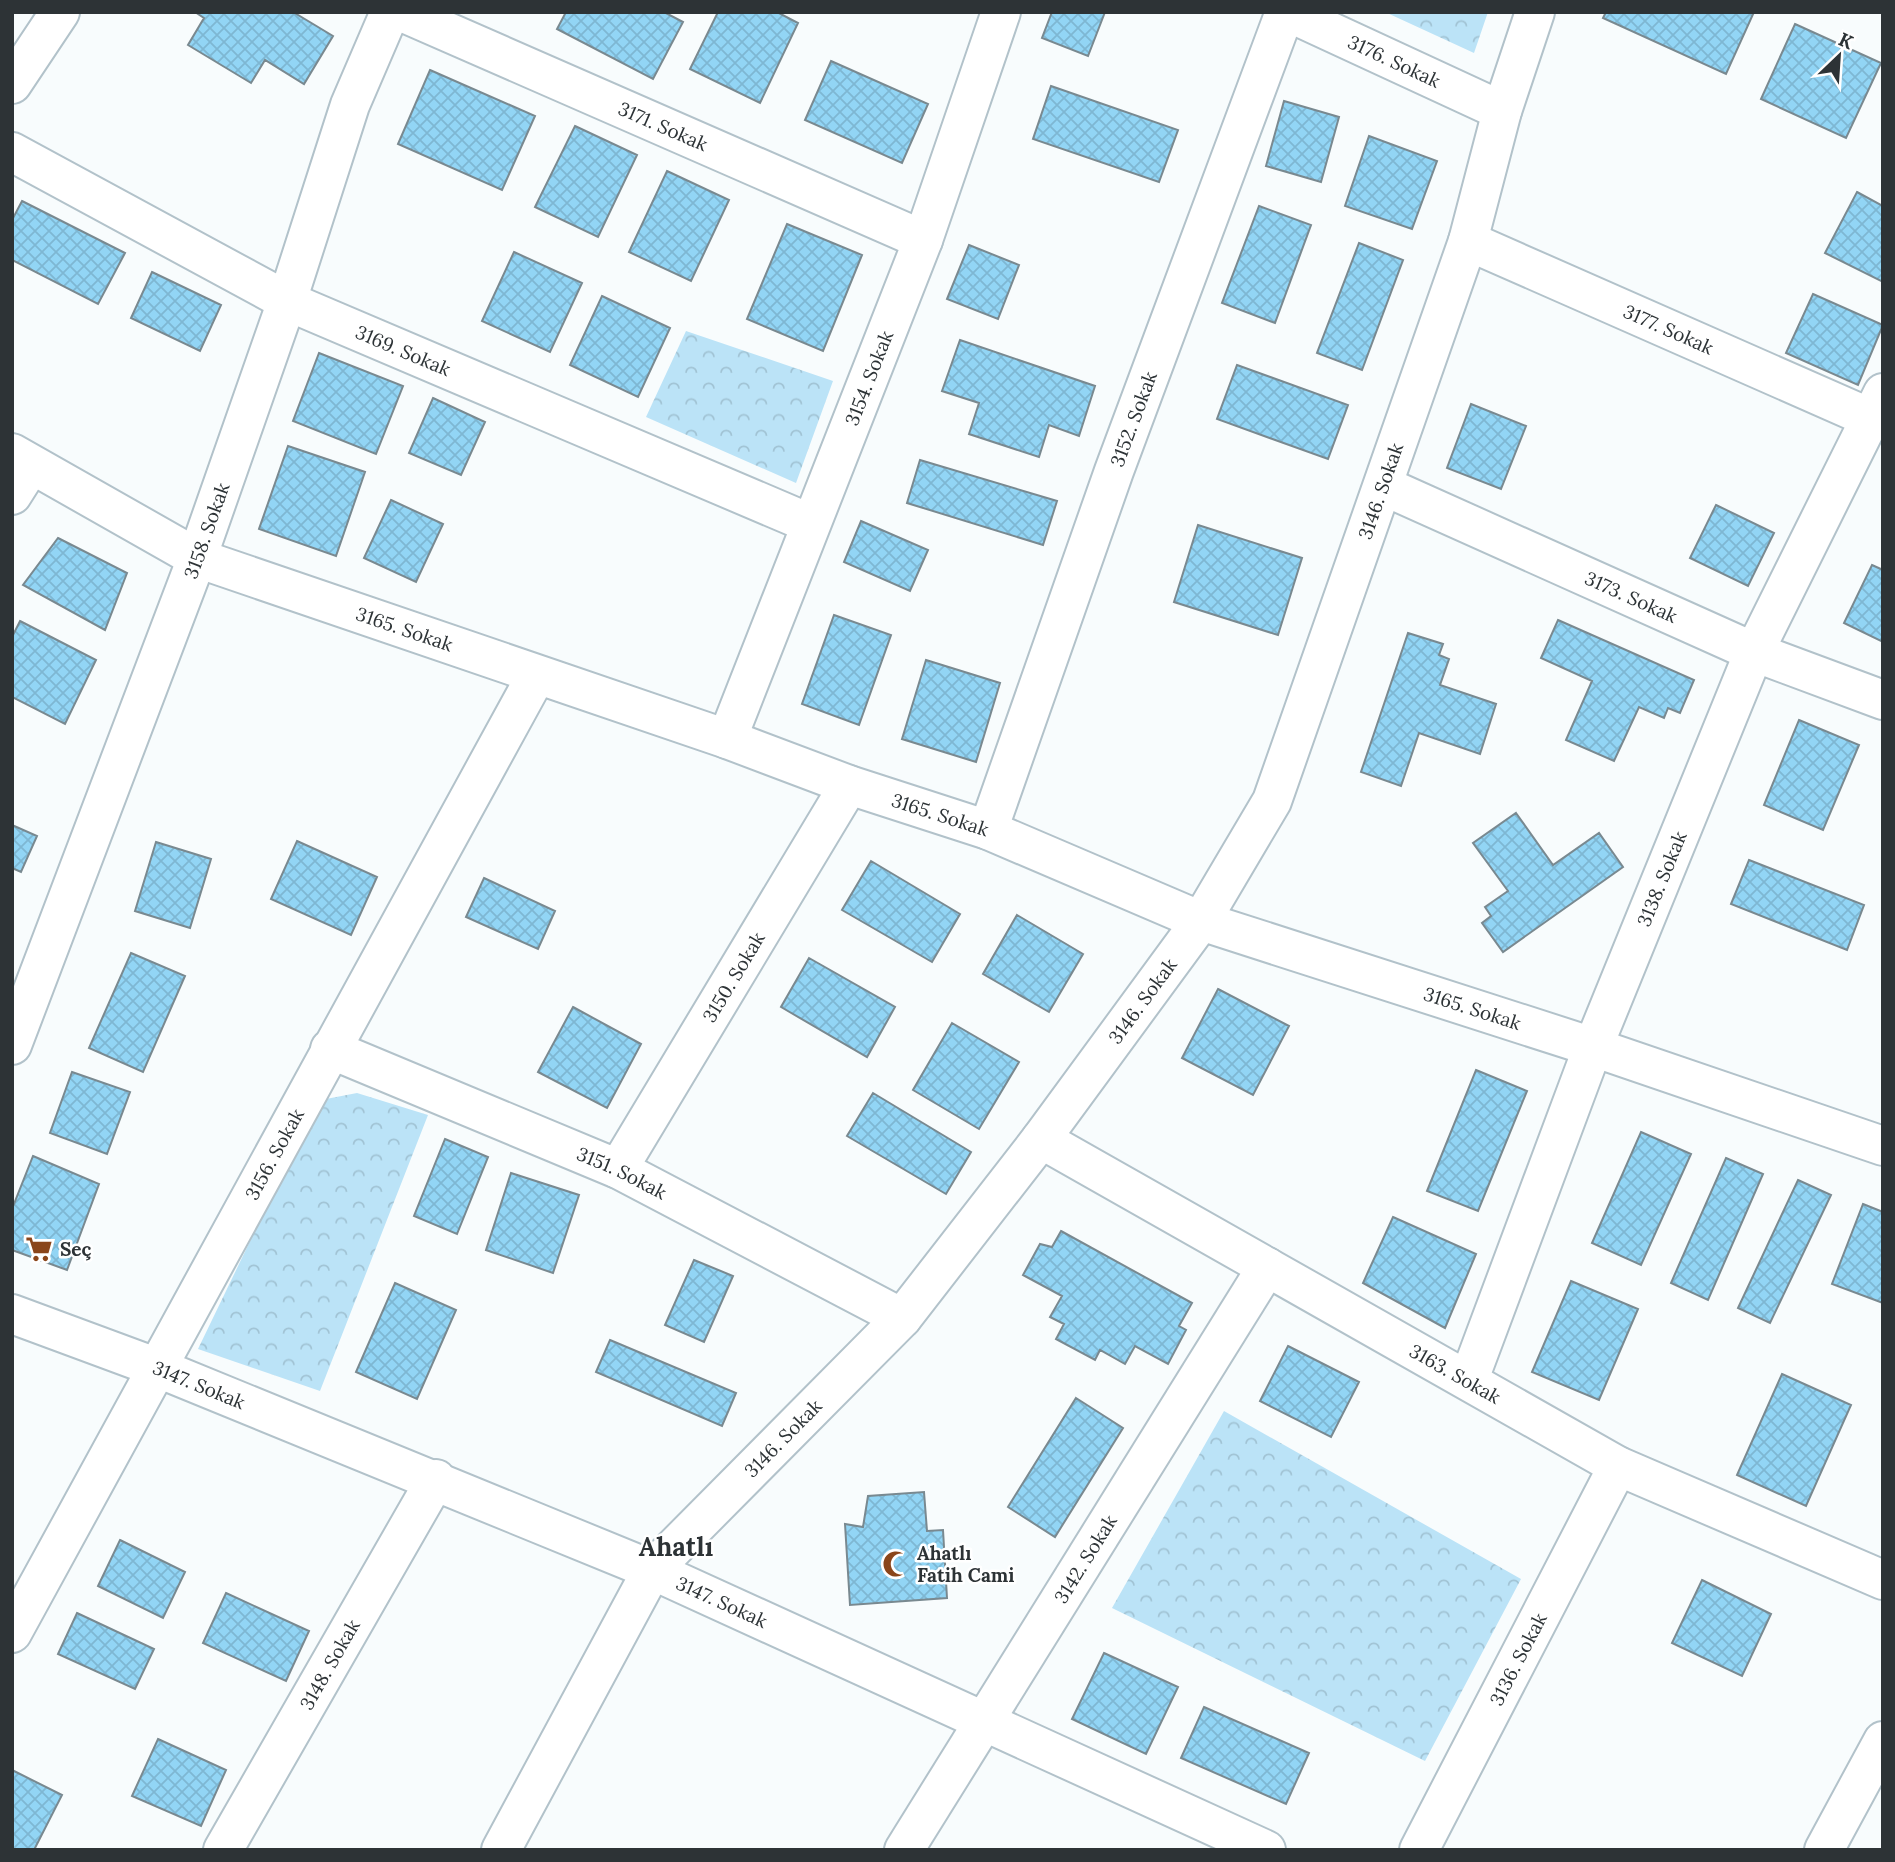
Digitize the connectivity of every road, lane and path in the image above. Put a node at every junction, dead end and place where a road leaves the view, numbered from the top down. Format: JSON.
{"nodes":[{"id":1,"x":60,"y":12,"type":"edge"},
{"id":2,"x":390,"y":12,"type":"edge"},
{"id":3,"x":402,"y":12,"type":"edge"},
{"id":4,"x":1001,"y":12,"type":"edge"},
{"id":5,"x":1286,"y":12,"type":"edge"},
{"id":6,"x":1535,"y":12,"type":"edge"},
{"id":7,"x":15,"y":72,"type":"edge"},
{"id":8,"x":1502,"y":111,"type":"junction"},
{"id":9,"x":12,"y":152,"type":"edge"},
{"id":10,"x":923,"y":240,"type":"junction"},
{"id":11,"x":1468,"y":241,"type":"junction"},
{"id":12,"x":287,"y":301,"type":"junction"},
{"id":13,"x":1877,"y":405,"type":"edge"},
{"id":14,"x":19,"y":471,"type":"edge"},
{"id":15,"x":1384,"y":486,"type":"junction"},
{"id":16,"x":809,"y":523,"type":"junction"},
{"id":17,"x":197,"y":558,"type":"junction"},
{"id":18,"x":1755,"y":652,"type":"junction"},
{"id":19,"x":536,"y":676,"type":"junction"},
{"id":20,"x":1883,"y":700,"type":"edge"},
{"id":21,"x":727,"y":739,"type":"junction"},
{"id":22,"x":849,"y":785,"type":"junction"},
{"id":23,"x":988,"y":830,"type":"junction"},
{"id":24,"x":1202,"y":920,"type":"junction"},
{"id":25,"x":12,"y":1045,"type":"edge"},
{"id":26,"x":1593,"y":1047,"type":"junction"},
{"id":27,"x":330,"y":1049,"type":"junction"},
{"id":28,"x":1041,"y":1139,"type":"junction"},
{"id":29,"x":1883,"y":1146,"type":"edge"},
{"id":30,"x":618,"y":1169,"type":"junction"},
{"id":31,"x":1267,"y":1267,"type":"junction"},
{"id":32,"x":12,"y":1314,"type":"edge"},
{"id":33,"x":902,"y":1318,"type":"junction"},
{"id":34,"x":158,"y":1368,"type":"junction"},
{"id":35,"x":1469,"y":1379,"type":"junction"},
{"id":36,"x":1618,"y":1466,"type":"junction"},
{"id":37,"x":436,"y":1479,"type":"junction"},
{"id":38,"x":652,"y":1570,"type":"junction"},
{"id":39,"x":1883,"y":1580,"type":"edge"},
{"id":40,"x":12,"y":1633,"type":"edge"},
{"id":41,"x":982,"y":1720,"type":"junction"},
{"id":42,"x":1883,"y":1741,"type":"edge"},
{"id":43,"x":223,"y":1850,"type":"edge"},
{"id":44,"x":501,"y":1850,"type":"edge"},
{"id":45,"x":904,"y":1850,"type":"edge"},
{"id":46,"x":1266,"y":1850,"type":"edge"},
{"id":47,"x":1419,"y":1850,"type":"edge"},
{"id":48,"x":1824,"y":1850,"type":"edge"}],
"edges":[{"from":1,"to":7,"type":"street"},
{"from":2,"to":12,"type":"street","name":"3158. Sokak"},
{"from":3,"to":10,"type":"street","name":"3171. Sokak"},
{"from":4,"to":10,"type":"street","name":"3154. Sokak"},
{"from":5,"to":8,"type":"street","name":"3176. Sokak"},
{"from":5,"to":23,"type":"street","name":"3152. Sokak"},
{"from":6,"to":8,"type":"street","name":"3146. Sokak"},
{"from":8,"to":11,"type":"street","name":"3146. Sokak"},
{"from":9,"to":12,"type":"street","name":"3169. Sokak"},
{"from":10,"to":16,"type":"street","name":"3154. Sokak"},
{"from":11,"to":13,"type":"street","name":"3177. Sokak"},
{"from":11,"to":15,"type":"street","name":"3146. Sokak"},
{"from":12,"to":16,"type":"street","name":"3169. Sokak"},
{"from":12,"to":17,"type":"street","name":"3158. Sokak"},
{"from":13,"to":18,"type":"street","name":"3138. Sokak"},
{"from":14,"to":17,"type":"street","name":"3165. Sokak"},
{"from":15,"to":18,"type":"street","name":"3173. Sokak"},
{"from":15,"to":24,"type":"street","name":"3146. Sokak"},
{"from":16,"to":21,"type":"street","name":"3154. Sokak"},
{"from":17,"to":19,"type":"street","name":"3165. Sokak"},
{"from":17,"to":25,"type":"street","name":"3158. Sokak"},
{"from":18,"to":20,"type":"street","name":"3173. Sokak"},
{"from":18,"to":26,"type":"street","name":"3138. Sokak"},
{"from":19,"to":21,"type":"street","name":"3165. Sokak"},
{"from":19,"to":27,"type":"street","name":"3156. Sokak"},
{"from":21,"to":22,"type":"street","name":"3165. Sokak"},
{"from":22,"to":23,"type":"street","name":"3165. Sokak"},
{"from":22,"to":30,"type":"street","name":"3150. Sokak"},
{"from":23,"to":24,"type":"street","name":"3165. Sokak"},
{"from":24,"to":26,"type":"street","name":"3165. Sokak"},
{"from":24,"to":28,"type":"street","name":"3146. Sokak"},
{"from":26,"to":29,"type":"street","name":"3165. Sokak"},
{"from":26,"to":35,"type":"street","name":"3138. Sokak"},
{"from":27,"to":30,"type":"street","name":"3151. Sokak"},
{"from":27,"to":34,"type":"street","name":"3156. Sokak"},
{"from":28,"to":31,"type":"street","name":"3163. Sokak"},
{"from":28,"to":33,"type":"street","name":"3146. Sokak"},
{"from":30,"to":33,"type":"street","name":"3151. Sokak"},
{"from":31,"to":35,"type":"street","name":"3163. Sokak"},
{"from":31,"to":41,"type":"street","name":"3142. Sokak"},
{"from":32,"to":34,"type":"street","name":"3147. Sokak"},
{"from":33,"to":38,"type":"street","name":"3146. Sokak"},
{"from":34,"to":37,"type":"street","name":"3147. Sokak"},
{"from":34,"to":40,"type":"street","name":"3156. Sokak"},
{"from":35,"to":36,"type":"street","name":"3163. Sokak"},
{"from":36,"to":39,"type":"street","name":"3163. Sokak"},
{"from":36,"to":47,"type":"street","name":"3136. Sokak"},
{"from":37,"to":38,"type":"street","name":"3147. Sokak"},
{"from":37,"to":43,"type":"street","name":"3148. Sokak"},
{"from":38,"to":41,"type":"street","name":"3147. Sokak"},
{"from":38,"to":44,"type":"street","name":"3146. Sokak"},
{"from":41,"to":45,"type":"street","name":"3142. Sokak"},
{"from":41,"to":46,"type":"street","name":"3147. Sokak"},
{"from":42,"to":48,"type":"street"}]}
